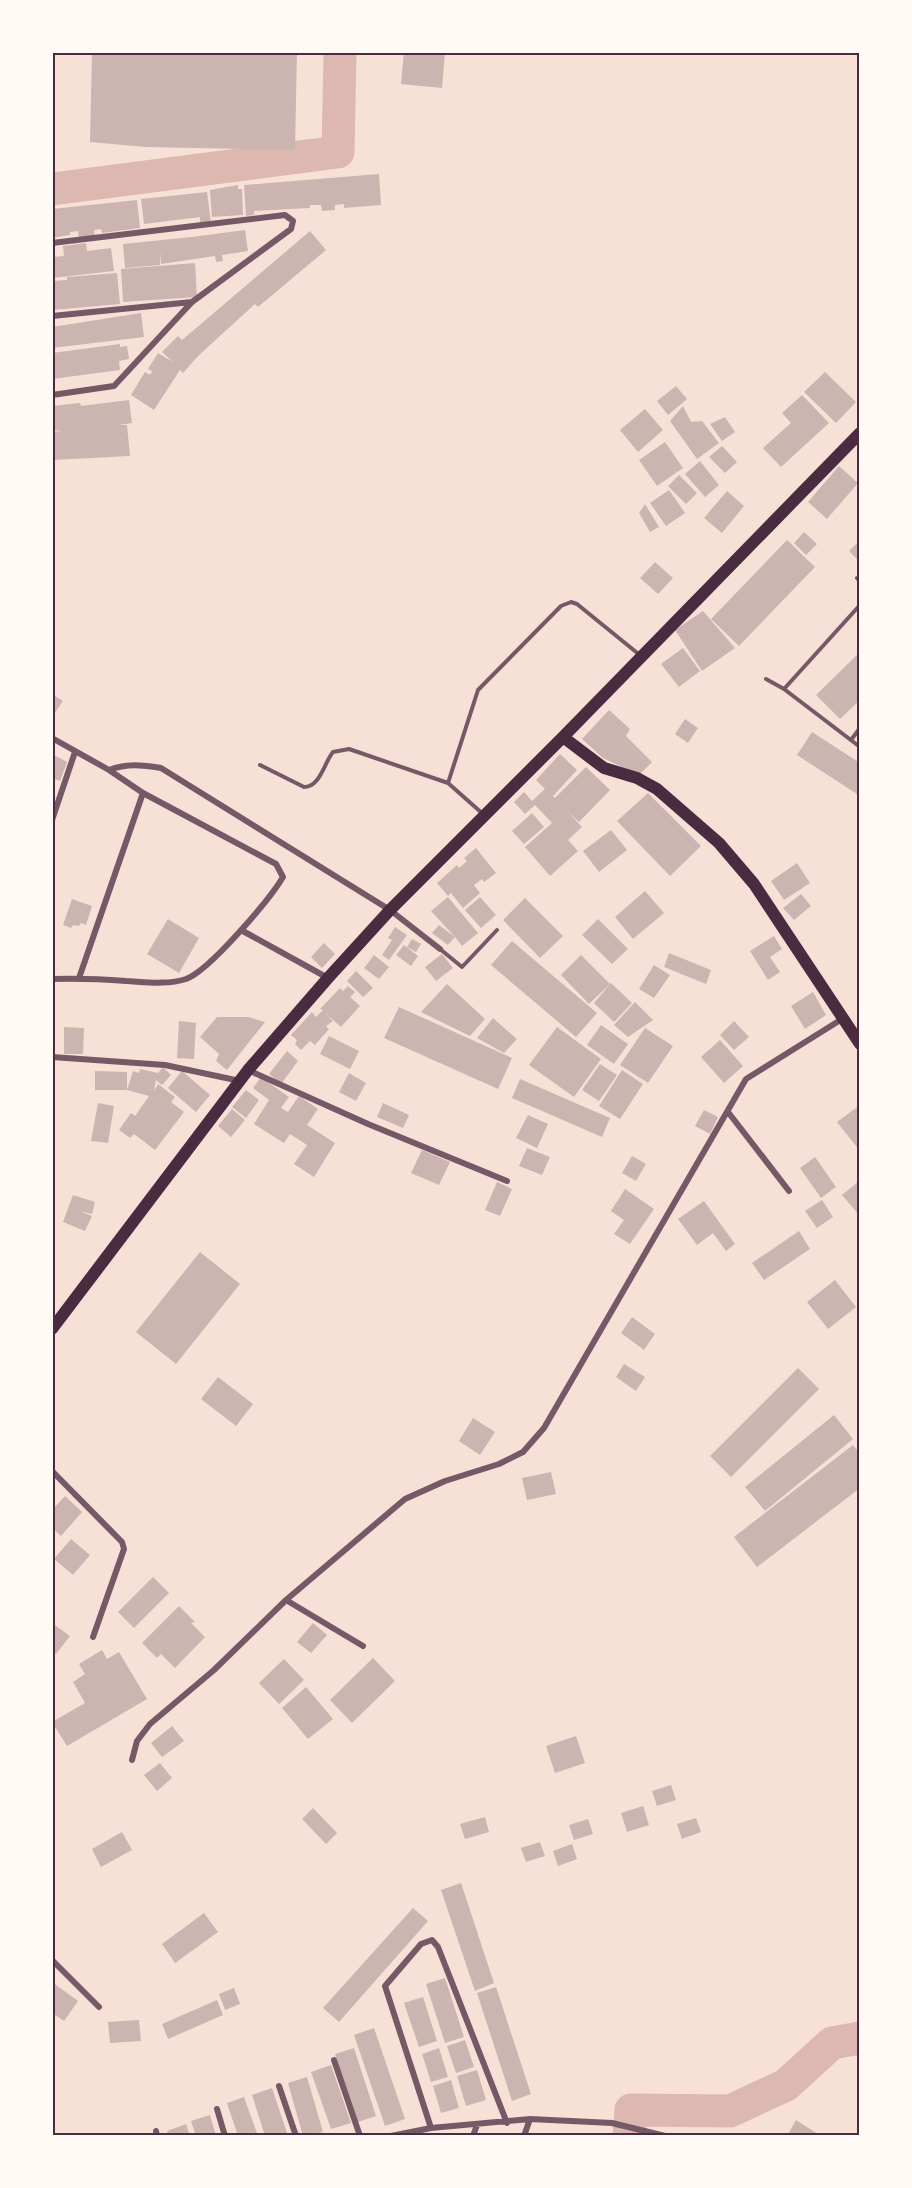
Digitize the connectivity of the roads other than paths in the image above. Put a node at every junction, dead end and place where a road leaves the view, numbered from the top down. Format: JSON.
{"nodes":[{"id":1,"x":52,"y":243,"type":"edge"},
{"id":2,"x":192,"y":302,"type":"junction"},
{"id":3,"x":52,"y":316,"type":"edge"},
{"id":4,"x":52,"y":394,"type":"edge"},
{"id":5,"x":860,"y":433,"type":"edge"},
{"id":6,"x":860,"y":605,"type":"edge"},
{"id":7,"x":641,"y":656,"type":"junction"},
{"id":8,"x":766,"y":679,"type":"dead end"},
{"id":9,"x":784,"y":689,"type":"junction"},
{"id":10,"x":860,"y":728,"type":"edge"},
{"id":11,"x":563,"y":737,"type":"junction"},
{"id":12,"x":52,"y":738,"type":"edge"},
{"id":13,"x":851,"y":740,"type":"junction"},
{"id":14,"x":860,"y":747,"type":"edge"},
{"id":15,"x":75,"y":752,"type":"junction"},
{"id":16,"x":260,"y":765,"type":"dead end"},
{"id":17,"x":109,"y":770,"type":"junction"},
{"id":18,"x":448,"y":783,"type":"junction"},
{"id":19,"x":143,"y":793,"type":"junction"},
{"id":20,"x":485,"y":816,"type":"junction"},
{"id":21,"x":52,"y":820,"type":"edge"},
{"id":22,"x":390,"y":910,"type":"junction"},
{"id":23,"x":241,"y":930,"type":"junction"},
{"id":24,"x":497,"y":930,"type":"dead end"},
{"id":25,"x":440,"y":949,"type":"joint"},
{"id":26,"x":79,"y":978,"type":"junction"},
{"id":27,"x":328,"y":978,"type":"junction"},
{"id":28,"x":52,"y":979,"type":"edge"},
{"id":29,"x":842,"y":1019,"type":"junction"},
{"id":30,"x":860,"y":1044,"type":"edge"},
{"id":31,"x":52,"y":1057,"type":"edge"},
{"id":32,"x":248,"y":1070,"type":"junction"},
{"id":33,"x":240,"y":1081,"type":"junction"},
{"id":34,"x":728,"y":1112,"type":"junction"},
{"id":35,"x":507,"y":1181,"type":"dead end"},
{"id":36,"x":789,"y":1191,"type":"dead end"},
{"id":37,"x":52,"y":1329,"type":"edge"},
{"id":38,"x":52,"y":1471,"type":"edge"},
{"id":39,"x":286,"y":1600,"type":"junction"},
{"id":40,"x":93,"y":1637,"type":"dead end"},
{"id":41,"x":363,"y":1646,"type":"dead end"},
{"id":42,"x":132,"y":1760,"type":"dead end"},
{"id":43,"x":52,"y":1960,"type":"edge"},
{"id":44,"x":99,"y":2007,"type":"dead end"},
{"id":45,"x":334,"y":2060,"type":"dead end"},
{"id":46,"x":279,"y":2086,"type":"dead end"},
{"id":47,"x":217,"y":2109,"type":"dead end"},
{"id":48,"x":530,"y":2119,"type":"junction"},
{"id":49,"x":507,"y":2123,"type":"junction"},
{"id":50,"x":477,"y":2125,"type":"junction"},
{"id":51,"x":431,"y":2128,"type":"junction"},
{"id":52,"x":394,"y":2135,"type":"edge"},
{"id":53,"x":225,"y":2136,"type":"edge"},
{"id":54,"x":296,"y":2136,"type":"edge"},
{"id":55,"x":360,"y":2136,"type":"edge"},
{"id":56,"x":474,"y":2136,"type":"edge"},
{"id":57,"x":524,"y":2136,"type":"edge"},
{"id":58,"x":665,"y":2136,"type":"edge"}],
"edges":[{"from":1,"to":2,"type":"street"},
{"from":2,"to":3,"type":"street"},
{"from":2,"to":4,"type":"street"},
{"from":5,"to":7,"type":"main road"},
{"from":6,"to":9,"type":"lane"},
{"from":7,"to":11,"type":"main road"},
{"from":7,"to":18,"type":"lane"},
{"from":8,"to":9,"type":"lane"},
{"from":9,"to":13,"type":"lane"},
{"from":10,"to":13,"type":"lane"},
{"from":11,"to":20,"type":"main road"},
{"from":11,"to":29,"type":"main road"},
{"from":12,"to":15,"type":"street"},
{"from":13,"to":14,"type":"lane"},
{"from":15,"to":17,"type":"street"},
{"from":15,"to":21,"type":"street"},
{"from":16,"to":18,"type":"lane"},
{"from":17,"to":19,"type":"street"},
{"from":17,"to":22,"type":"street"},
{"from":18,"to":20,"type":"lane"},
{"from":19,"to":23,"type":"street"},
{"from":19,"to":26,"type":"street"},
{"from":20,"to":22,"type":"main road"},
{"from":22,"to":25,"type":"street"},
{"from":22,"to":27,"type":"main road"},
{"from":23,"to":26,"type":"street"},
{"from":23,"to":27,"type":"street"},
{"from":24,"to":25,"type":"lane"},
{"from":26,"to":28,"type":"street"},
{"from":27,"to":32,"type":"main road"},
{"from":29,"to":30,"type":"main road"},
{"from":29,"to":34,"type":"street"},
{"from":31,"to":33,"type":"street"},
{"from":32,"to":33,"type":"main road"},
{"from":32,"to":35,"type":"street"},
{"from":33,"to":37,"type":"main road"},
{"from":34,"to":36,"type":"street"},
{"from":34,"to":39,"type":"street"},
{"from":38,"to":40,"type":"street"},
{"from":39,"to":41,"type":"street"},
{"from":39,"to":42,"type":"street"},
{"from":43,"to":44,"type":"street"},
{"from":45,"to":55,"type":"street"},
{"from":46,"to":54,"type":"street"},
{"from":47,"to":53,"type":"street"},
{"from":48,"to":49,"type":"street"},
{"from":48,"to":57,"type":"street"},
{"from":48,"to":58,"type":"street"},
{"from":49,"to":50,"type":"street"},
{"from":49,"to":51,"type":"street"},
{"from":50,"to":51,"type":"street"},
{"from":50,"to":56,"type":"street"},
{"from":51,"to":52,"type":"street"}]}
